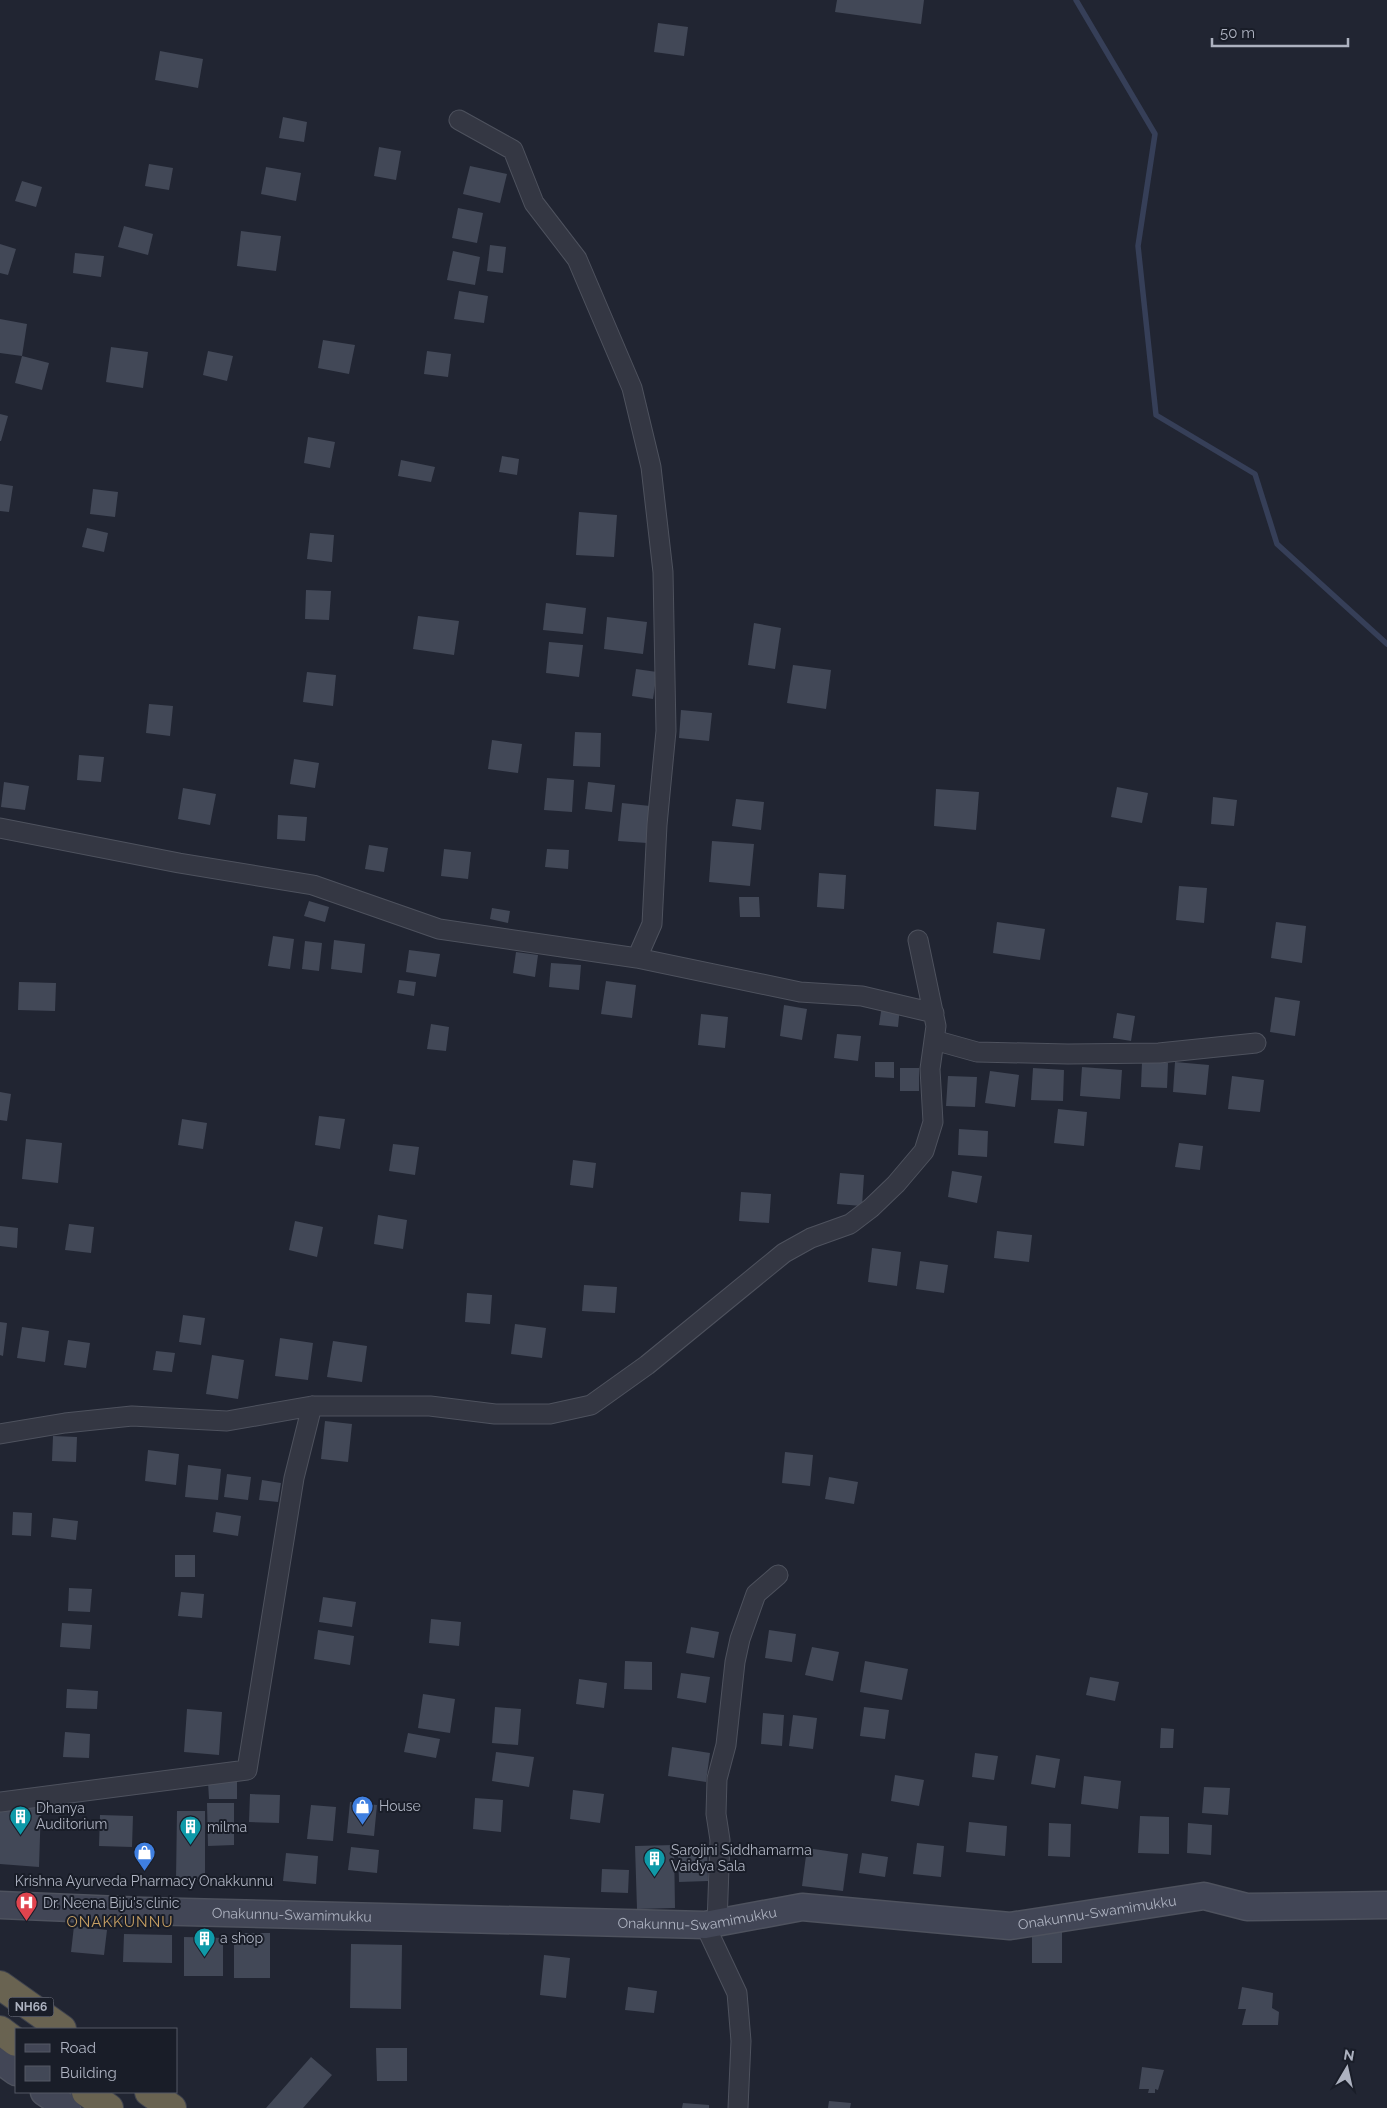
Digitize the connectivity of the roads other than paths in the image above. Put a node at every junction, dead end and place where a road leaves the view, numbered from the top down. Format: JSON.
{"nodes":[{"id":1,"x":459,"y":120,"type":"dead end"},
{"id":2,"x":0,"y":828,"type":"edge"},
{"id":3,"x":918,"y":940,"type":"dead end"},
{"id":4,"x":637,"y":958,"type":"junction"},
{"id":5,"x":934,"y":1013,"type":"junction"},
{"id":6,"x":934,"y":1040,"type":"junction"},
{"id":7,"x":1256,"y":1043,"type":"dead end"},
{"id":8,"x":312,"y":1406,"type":"junction"},
{"id":9,"x":0,"y":1434,"type":"edge"},
{"id":10,"x":778,"y":1575,"type":"dead end"},
{"id":11,"x":0,"y":1802,"type":"edge"},
{"id":12,"x":0,"y":1905,"type":"edge"},
{"id":13,"x":1387,"y":1905,"type":"edge"},
{"id":14,"x":711,"y":1925,"type":"junction"},
{"id":15,"x":0,"y":1985,"type":"edge"},
{"id":16,"x":61,"y":2028,"type":"edge"},
{"id":17,"x":0,"y":2030,"type":"edge"},
{"id":18,"x":15,"y":2041,"type":"edge"},
{"id":19,"x":0,"y":2060,"type":"edge"},
{"id":20,"x":15,"y":2071,"type":"edge"},
{"id":21,"x":45,"y":2093,"type":"edge"},
{"id":22,"x":87,"y":2093,"type":"edge"},
{"id":23,"x":150,"y":2093,"type":"edge"},
{"id":24,"x":67,"y":2108,"type":"edge"},
{"id":25,"x":109,"y":2108,"type":"edge"},
{"id":26,"x":172,"y":2108,"type":"edge"},
{"id":27,"x":738,"y":2108,"type":"edge"}],
"edges":[{"from":1,"to":4,"type":"street"},
{"from":2,"to":4,"type":"street"},
{"from":3,"to":5,"type":"street"},
{"from":4,"to":5,"type":"street"},
{"from":5,"to":6,"type":"street"},
{"from":6,"to":7,"type":"street"},
{"from":6,"to":8,"type":"street"},
{"from":8,"to":9,"type":"street"},
{"from":8,"to":11,"type":"street"},
{"from":10,"to":14,"type":"street"},
{"from":12,"to":14,"type":"street","name":"Onakunnu-Swamimukku"},
{"from":13,"to":14,"type":"street","name":"Onakunnu-Swamimukku"},
{"from":14,"to":27,"type":"street"},
{"from":15,"to":16,"type":"highway","number":"NH66"},
{"from":17,"to":18,"type":"highway","number":"NH66"},
{"from":19,"to":20,"type":"street"},
{"from":21,"to":24,"type":"street"},
{"from":22,"to":25,"type":"highway"},
{"from":23,"to":26,"type":"highway"}]}
